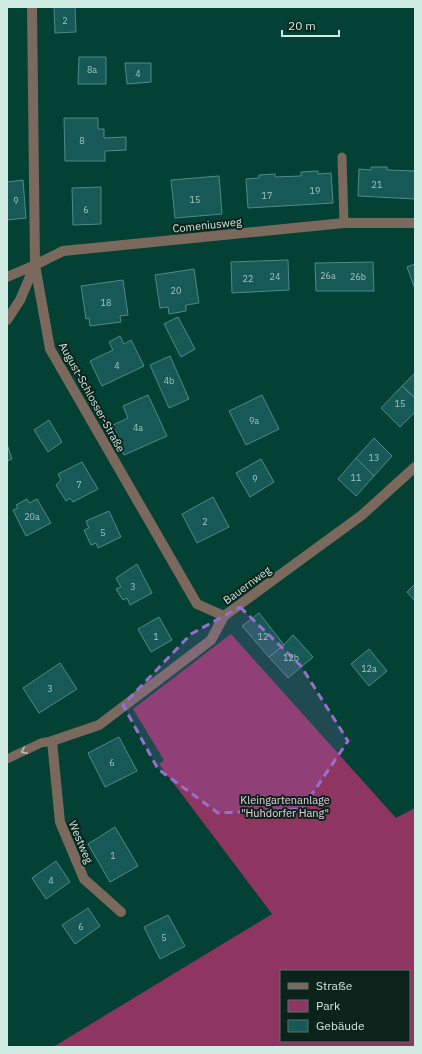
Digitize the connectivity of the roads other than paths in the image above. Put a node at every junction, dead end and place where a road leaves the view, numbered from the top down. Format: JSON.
{"nodes":[{"id":1,"x":32,"y":7,"type":"edge"},
{"id":2,"x":342,"y":157,"type":"dead end"},
{"id":3,"x":344,"y":223,"type":"junction"},
{"id":4,"x":415,"y":223,"type":"edge"},
{"id":5,"x":35,"y":265,"type":"junction"},
{"id":6,"x":7,"y":276,"type":"edge"},
{"id":7,"x":7,"y":320,"type":"edge"},
{"id":8,"x":415,"y":467,"type":"edge"},
{"id":9,"x":224,"y":616,"type":"junction"},
{"id":10,"x":52,"y":741,"type":"junction"},
{"id":11,"x":7,"y":759,"type":"edge"},
{"id":12,"x":121,"y":912,"type":"dead end"}],
"edges":[{"from":1,"to":5,"type":"street","name":"August-Schlosser-Straße"},
{"from":2,"to":3,"type":"lane"},
{"from":3,"to":4,"type":"street","name":"Comeniusweg"},
{"from":3,"to":5,"type":"street","name":"Comeniusweg"},
{"from":5,"to":6,"type":"street","name":"Comeniusweg"},
{"from":5,"to":7,"type":"street"},
{"from":5,"to":9,"type":"street","name":"August-Schlosser-Straße"},
{"from":8,"to":9,"type":"street","name":"Bauernweg"},
{"from":9,"to":10,"type":"street","name":"Bauernweg"},
{"from":10,"to":11,"type":"lane","one_way":true},
{"from":10,"to":12,"type":"street","name":"Westweg"}]}
